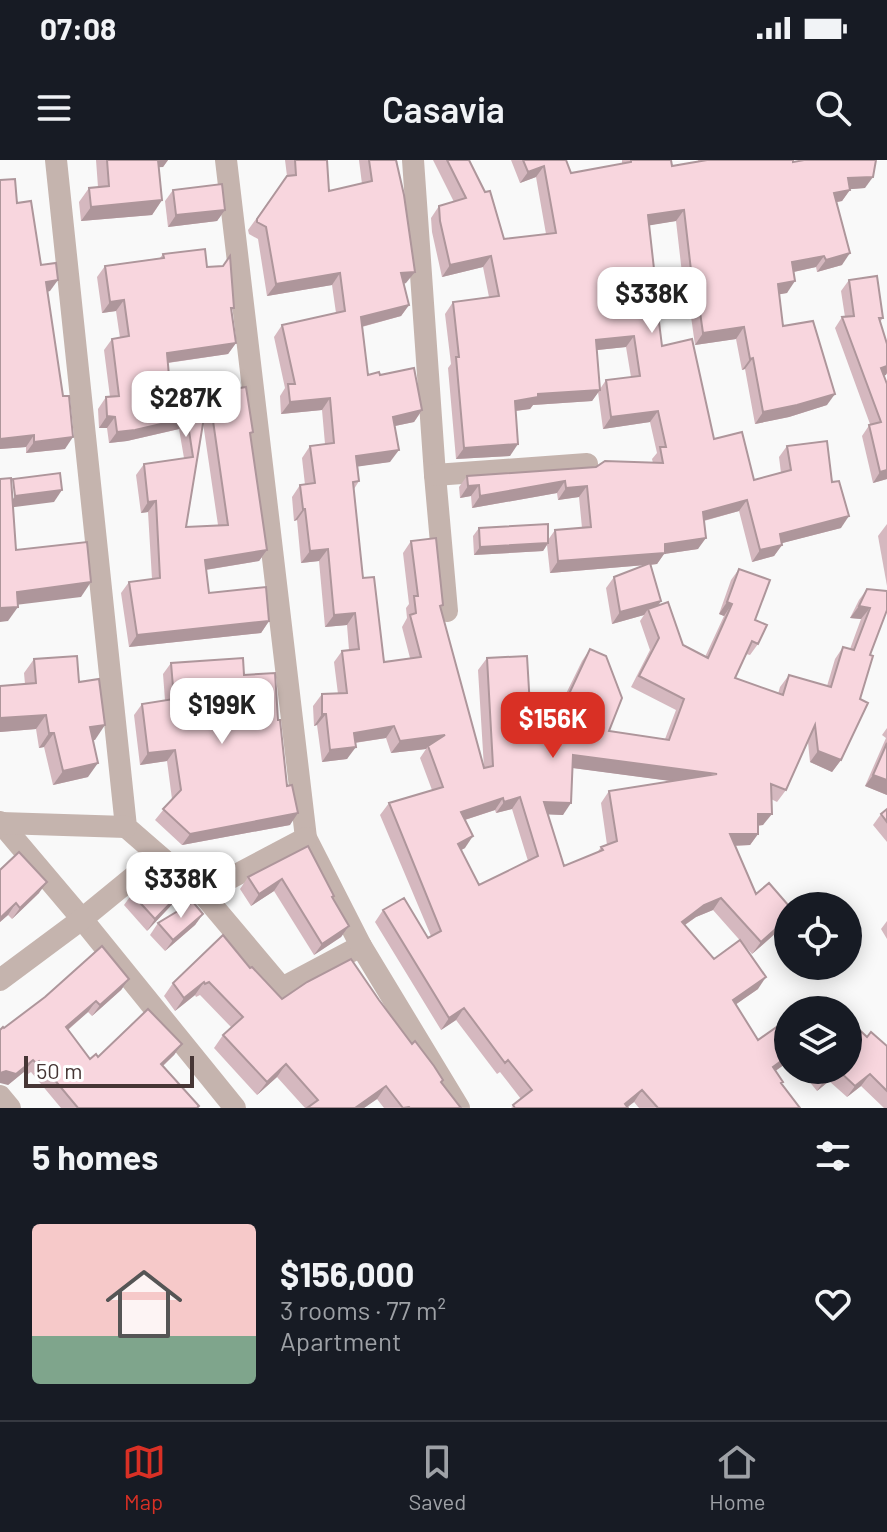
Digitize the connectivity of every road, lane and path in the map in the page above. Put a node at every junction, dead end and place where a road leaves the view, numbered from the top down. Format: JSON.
{"nodes":[{"id":1,"x":56,"y":160,"type":"edge"},
{"id":2,"x":226,"y":160,"type":"edge"},
{"id":3,"x":413,"y":160,"type":"edge"},
{"id":4,"x":587,"y":464,"type":"edge"},
{"id":5,"x":435,"y":475,"type":"junction"},
{"id":6,"x":447,"y":611,"type":"dead end"},
{"id":7,"x":0,"y":823,"type":"edge"},
{"id":8,"x":126,"y":827,"type":"junction"},
{"id":9,"x":306,"y":838,"type":"junction"},
{"id":10,"x":159,"y":856,"type":"junction"},
{"id":11,"x":202,"y":893,"type":"junction"},
{"id":12,"x":82,"y":919,"type":"junction"},
{"id":13,"x":361,"y":946,"type":"junction"},
{"id":14,"x":0,"y":980,"type":"edge"},
{"id":15,"x":0,"y":1096,"type":"edge"},
{"id":16,"x":10,"y":1108,"type":"edge"},
{"id":17,"x":235,"y":1108,"type":"edge"},
{"id":18,"x":459,"y":1108,"type":"edge"}],
"edges":[{"from":1,"to":8,"type":"street"},
{"from":2,"to":9,"type":"street"},
{"from":3,"to":5,"type":"street"},
{"from":4,"to":5,"type":"street"},
{"from":5,"to":6,"type":"street"},
{"from":7,"to":8,"type":"street"},
{"from":7,"to":12,"type":"street"},
{"from":8,"to":10,"type":"street"},
{"from":9,"to":11,"type":"street"},
{"from":9,"to":13,"type":"street"},
{"from":10,"to":11,"type":"street"},
{"from":10,"to":12,"type":"street"},
{"from":11,"to":13,"type":"street"},
{"from":12,"to":14,"type":"street"},
{"from":12,"to":17,"type":"street"},
{"from":13,"to":18,"type":"street"},
{"from":15,"to":16,"type":"street"}]}
